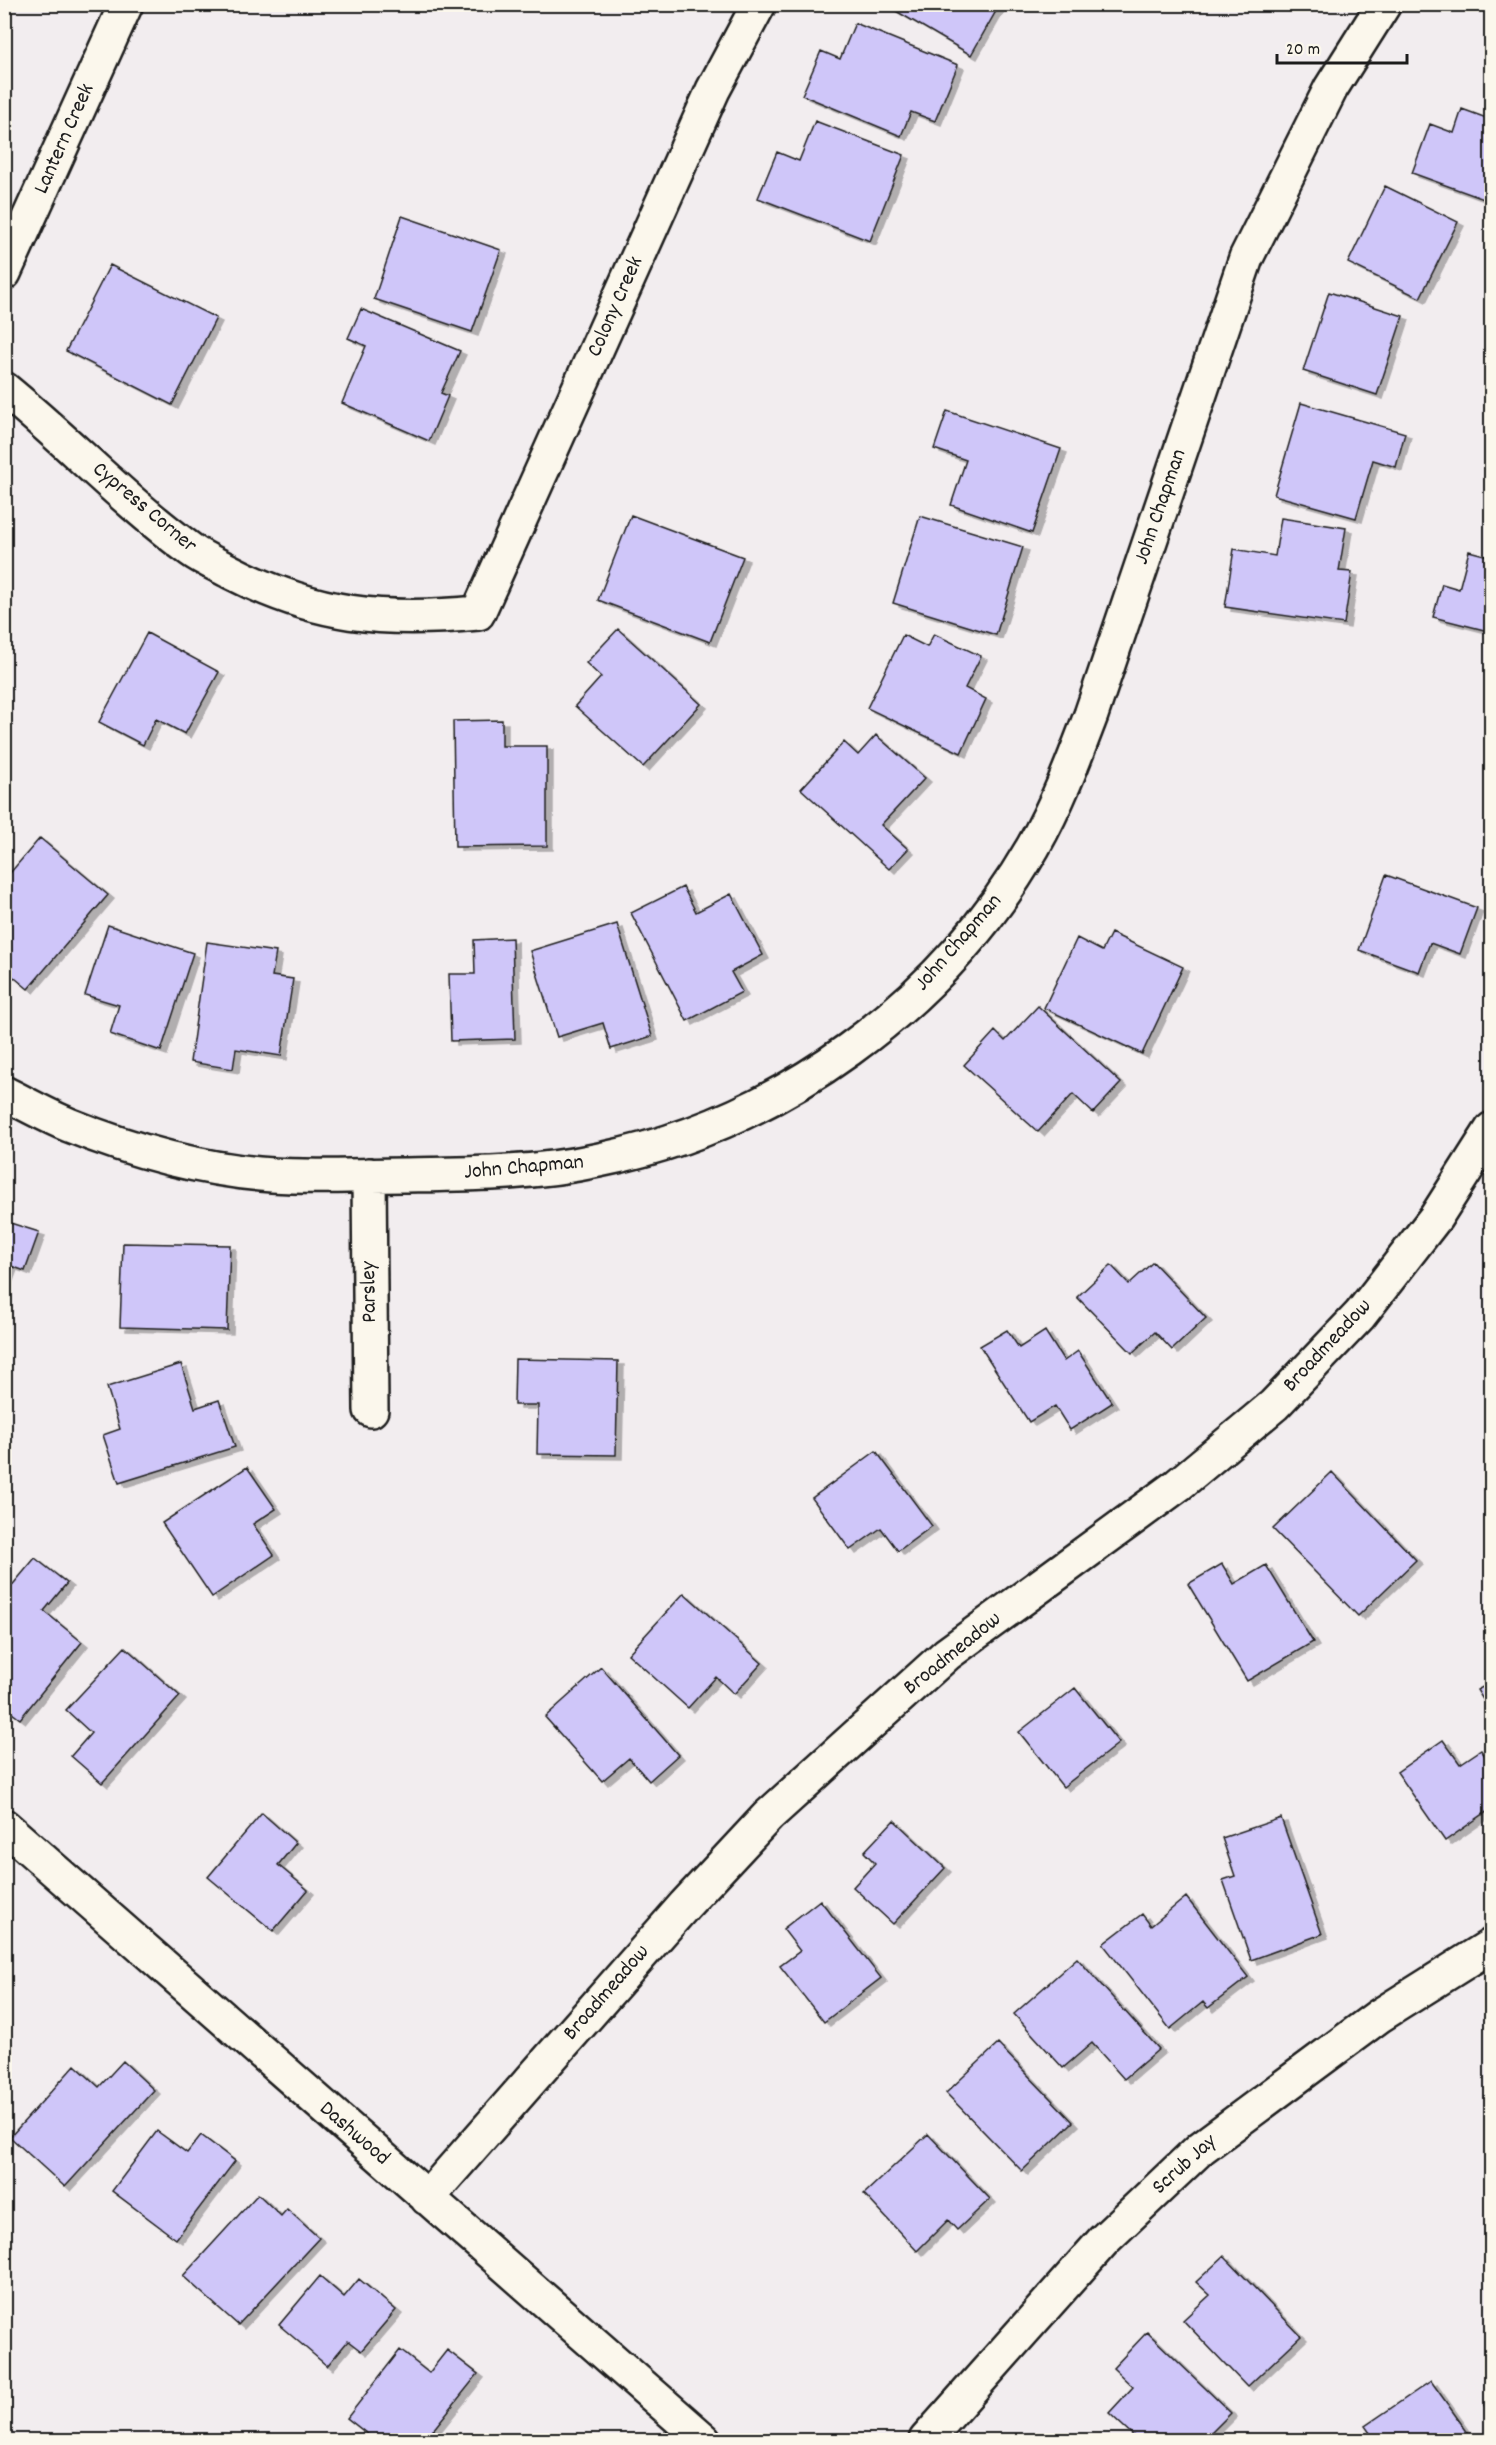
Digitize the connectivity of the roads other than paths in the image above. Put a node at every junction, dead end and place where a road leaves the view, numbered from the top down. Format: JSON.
{"nodes":[{"id":1,"x":126,"y":4,"type":"edge"},
{"id":2,"x":759,"y":4,"type":"edge"},
{"id":3,"x":1384,"y":4,"type":"edge"},
{"id":4,"x":4,"y":273,"type":"edge"},
{"id":5,"x":4,"y":389,"type":"edge"},
{"id":6,"x":478,"y":614,"type":"joint"},
{"id":7,"x":4,"y":1093,"type":"edge"},
{"id":8,"x":1491,"y":1129,"type":"edge"},
{"id":9,"x":369,"y":1175,"type":"junction"},
{"id":10,"x":371,"y":1410,"type":"dead end"},
{"id":11,"x":4,"y":1826,"type":"edge"},
{"id":12,"x":1491,"y":1945,"type":"edge"},
{"id":13,"x":427,"y":2198,"type":"junction"},
{"id":14,"x":704,"y":2440,"type":"edge"},
{"id":15,"x":926,"y":2440,"type":"edge"}],
"edges":[{"from":1,"to":4,"type":"street","name":"Lantern Creek"},
{"from":2,"to":6,"type":"street","name":"Colony Creek"},
{"from":3,"to":9,"type":"street","name":"John Chapman"},
{"from":5,"to":6,"type":"street","name":"Cypress Corner"},
{"from":7,"to":9,"type":"street","name":"John Chapman"},
{"from":8,"to":13,"type":"street","name":"Broadmeadow"},
{"from":9,"to":10,"type":"street","name":"Parsley"},
{"from":11,"to":13,"type":"street","name":"Dashwood"},
{"from":12,"to":15,"type":"street","name":"Scrub Jay"},
{"from":13,"to":14,"type":"street","name":"Dashwood"}]}
